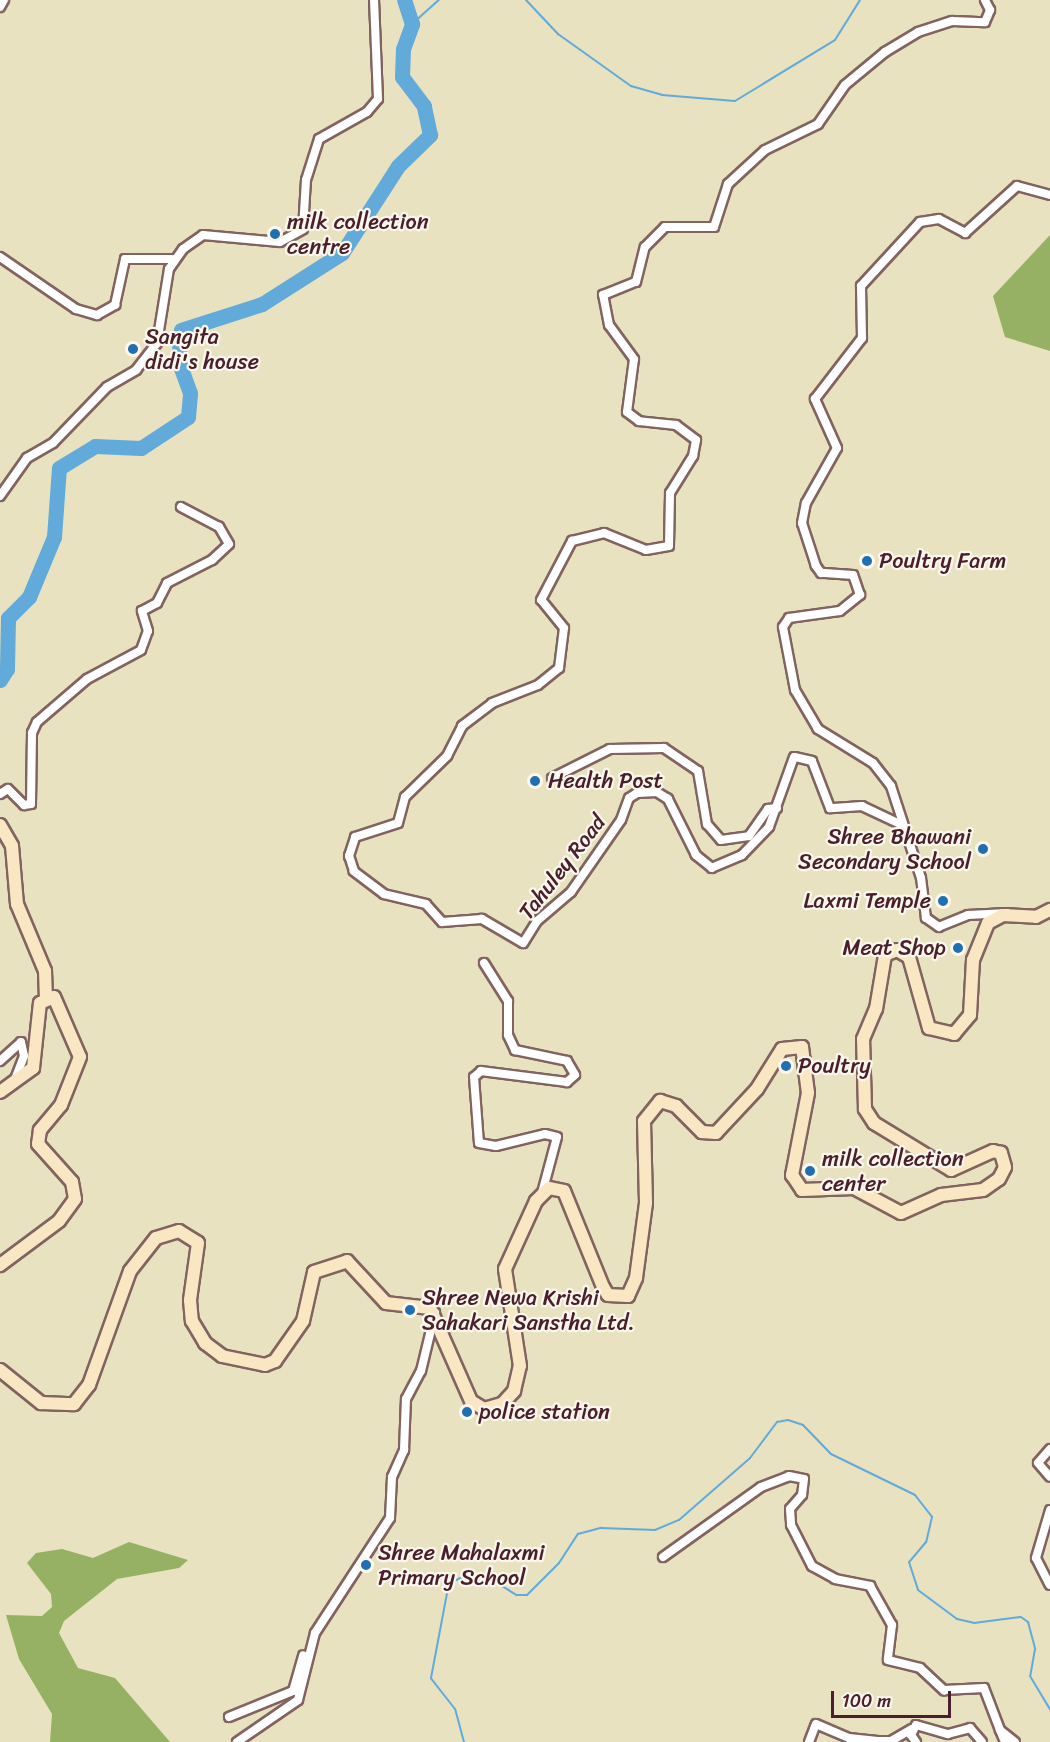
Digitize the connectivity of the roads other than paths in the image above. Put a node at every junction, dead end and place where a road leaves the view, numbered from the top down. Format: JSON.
{"nodes":[{"id":1,"x":4,"y":0,"type":"edge"},
{"id":2,"x":374,"y":0,"type":"edge"},
{"id":3,"x":985,"y":0,"type":"edge"},
{"id":4,"x":0,"y":7,"type":"edge"},
{"id":5,"x":1050,"y":195,"type":"edge"},
{"id":6,"x":0,"y":257,"type":"edge"},
{"id":7,"x":172,"y":259,"type":"junction"},
{"id":8,"x":0,"y":496,"type":"edge"},
{"id":9,"x":181,"y":507,"type":"dead end"},
{"id":10,"x":552,"y":778,"type":"dead end"},
{"id":11,"x":0,"y":794,"type":"edge"},
{"id":12,"x":777,"y":808,"type":"junction"},
{"id":13,"x":900,"y":824,"type":"junction"},
{"id":14,"x":0,"y":825,"type":"edge"},
{"id":15,"x":1050,"y":910,"type":"edge"},
{"id":16,"x":1013,"y":915,"type":"junction"},
{"id":17,"x":484,"y":963,"type":"dead end"},
{"id":18,"x":46,"y":997,"type":"junction"},
{"id":19,"x":0,"y":1061,"type":"edge"},
{"id":20,"x":13,"y":1086,"type":"junction"},
{"id":21,"x":0,"y":1092,"type":"edge"},
{"id":22,"x":542,"y":1193,"type":"junction"},
{"id":23,"x":0,"y":1265,"type":"edge"},
{"id":24,"x":435,"y":1313,"type":"junction"},
{"id":25,"x":0,"y":1370,"type":"edge"},
{"id":26,"x":1050,"y":1449,"type":"edge"},
{"id":27,"x":1050,"y":1477,"type":"edge"},
{"id":28,"x":1050,"y":1510,"type":"edge"},
{"id":29,"x":663,"y":1557,"type":"dead end"},
{"id":30,"x":1050,"y":1585,"type":"edge"},
{"id":31,"x":309,"y":1644,"type":"junction"},
{"id":32,"x":229,"y":1717,"type":"dead end"},
{"id":33,"x":912,"y":1729,"type":"junction"},
{"id":34,"x":1000,"y":1730,"type":"junction"},
{"id":35,"x":237,"y":1742,"type":"edge"},
{"id":36,"x":809,"y":1742,"type":"edge"},
{"id":37,"x":916,"y":1742,"type":"edge"},
{"id":38,"x":982,"y":1742,"type":"edge"},
{"id":39,"x":1005,"y":1742,"type":"edge"},
{"id":40,"x":1015,"y":1742,"type":"edge"}],
"edges":[{"from":1,"to":4,"type":"street"},
{"from":2,"to":7,"type":"street"},
{"from":3,"to":12,"type":"street","name":"Tahuley Road"},
{"from":5,"to":13,"type":"street"},
{"from":6,"to":7,"type":"street"},
{"from":7,"to":8,"type":"street"},
{"from":9,"to":11,"type":"street"},
{"from":10,"to":12,"type":"street"},
{"from":12,"to":13,"type":"street","name":"Tahuley Road"},
{"from":13,"to":16,"type":"street"},
{"from":14,"to":18,"type":"street"},
{"from":15,"to":16,"type":"street"},
{"from":16,"to":22,"type":"street"},
{"from":17,"to":22,"type":"street"},
{"from":18,"to":20,"type":"street"},
{"from":18,"to":23,"type":"street"},
{"from":19,"to":20,"type":"street"},
{"from":20,"to":21,"type":"street"},
{"from":22,"to":24,"type":"street"},
{"from":24,"to":25,"type":"street"},
{"from":24,"to":31,"type":"street"},
{"from":26,"to":27,"type":"street"},
{"from":28,"to":30,"type":"street"},
{"from":29,"to":34,"type":"street"},
{"from":31,"to":32,"type":"street"},
{"from":31,"to":35,"type":"street"},
{"from":33,"to":36,"type":"street"},
{"from":33,"to":37,"type":"street"},
{"from":33,"to":38,"type":"street"},
{"from":34,"to":39,"type":"street"},
{"from":34,"to":40,"type":"street"}]}
